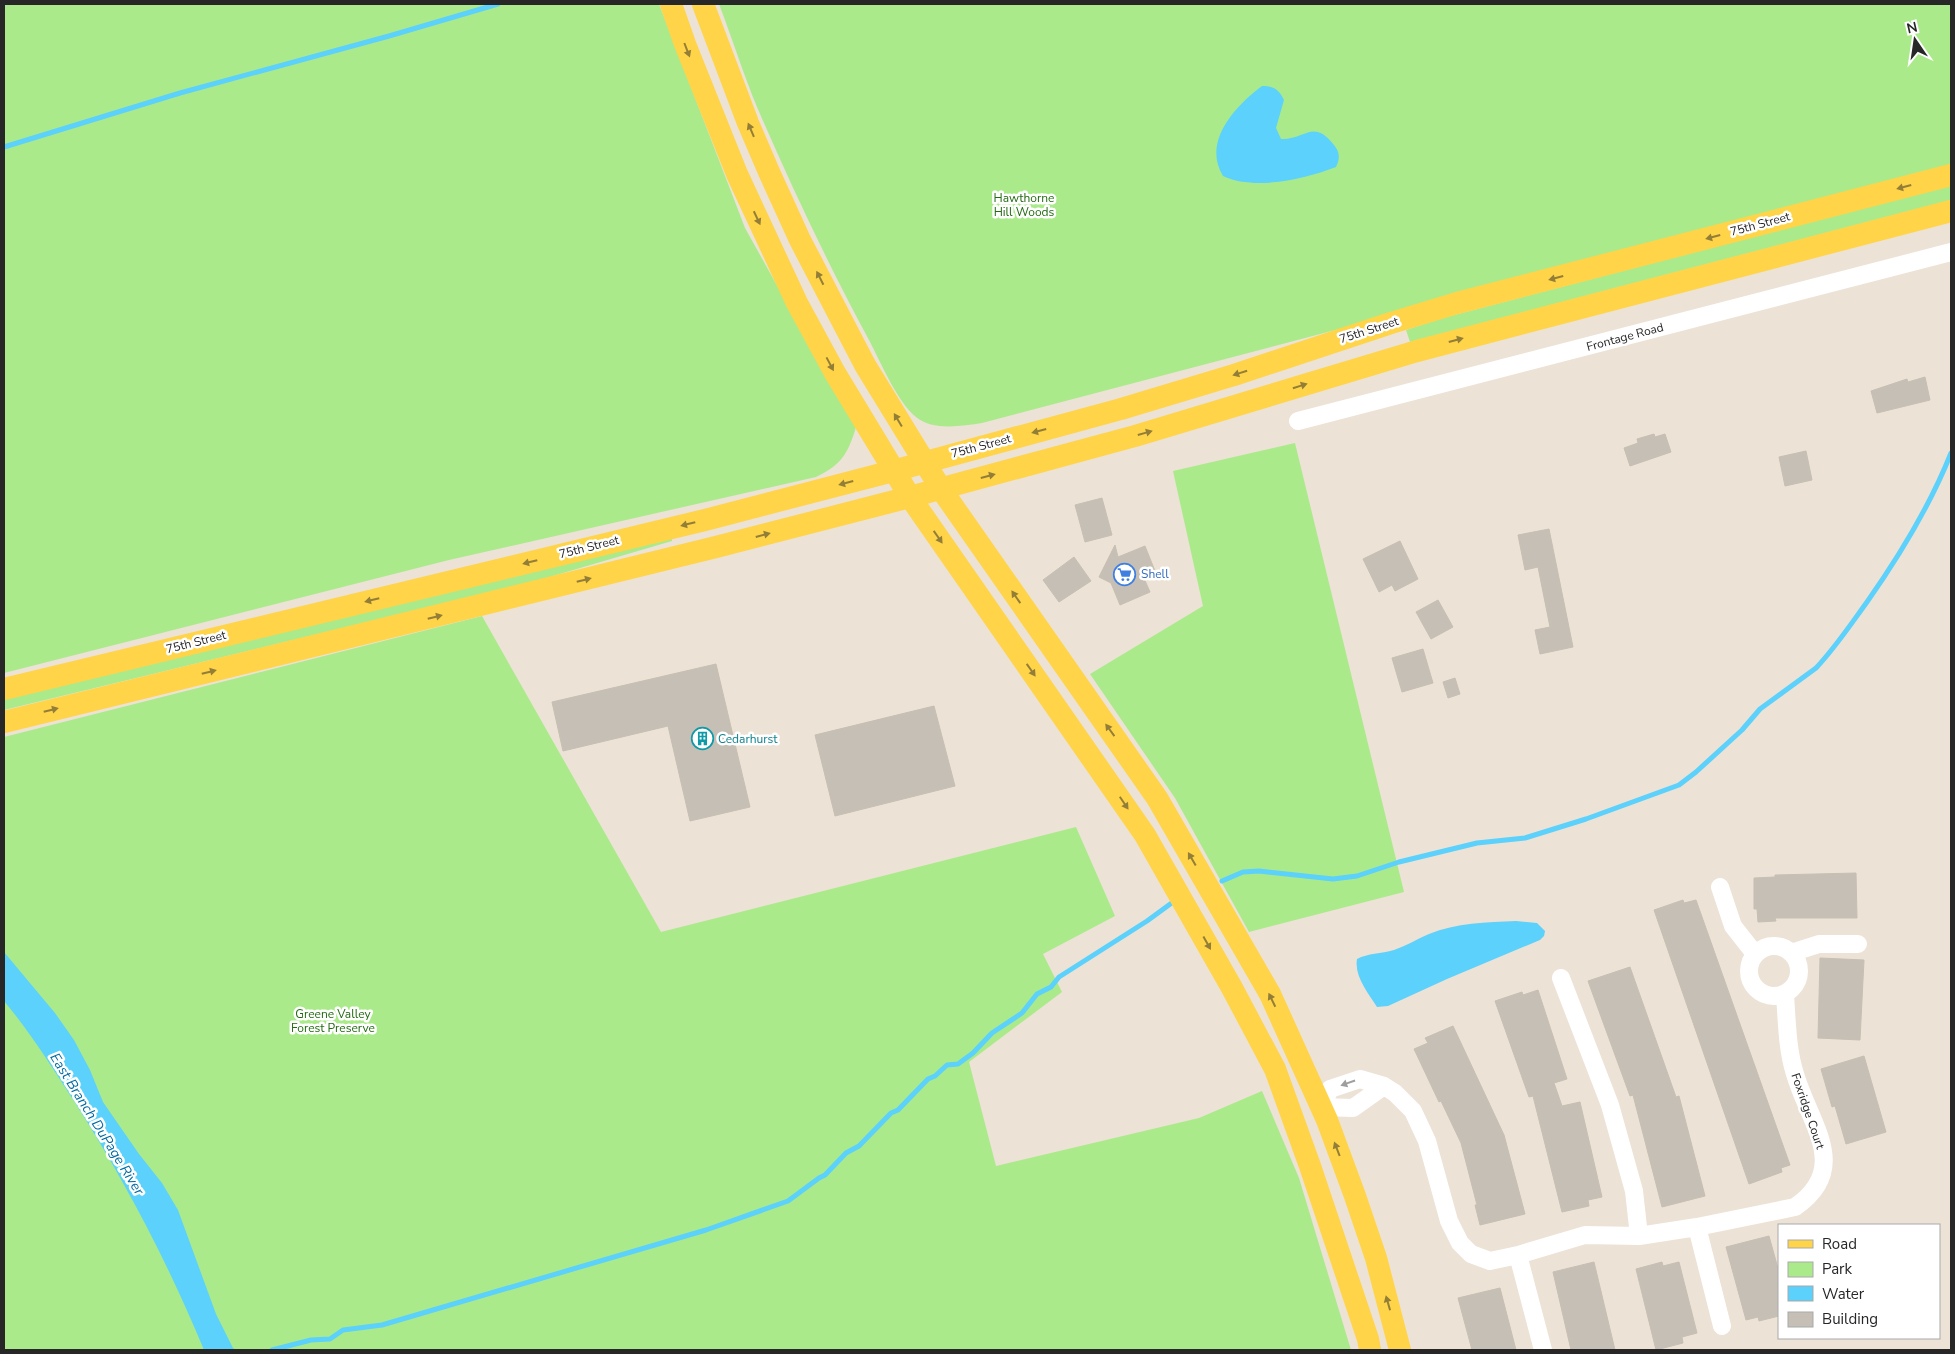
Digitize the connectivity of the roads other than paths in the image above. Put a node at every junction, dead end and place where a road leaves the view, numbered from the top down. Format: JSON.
{"nodes":[{"id":1,"x":671,"y":4,"type":"edge"},
{"id":2,"x":703,"y":4,"type":"edge"},
{"id":3,"x":1951,"y":175,"type":"edge"},
{"id":4,"x":1951,"y":211,"type":"edge"},
{"id":5,"x":1951,"y":252,"type":"edge"},
{"id":6,"x":1298,"y":422,"type":"dead end"},
{"id":7,"x":924,"y":461,"type":"junction"},
{"id":8,"x":893,"y":470,"type":"junction"},
{"id":9,"x":941,"y":489,"type":"junction"},
{"id":10,"x":910,"y":497,"type":"junction"},
{"id":11,"x":4,"y":689,"type":"edge"},
{"id":12,"x":4,"y":722,"type":"edge"},
{"id":13,"x":1720,"y":887,"type":"dead end"},
{"id":14,"x":1858,"y":944,"type":"dead end"},
{"id":15,"x":1791,"y":953,"type":"junction"},
{"id":16,"x":1755,"y":954,"type":"junction"},
{"id":17,"x":1561,"y":978,"type":"dead end"},
{"id":18,"x":1784,"y":994,"type":"junction"},
{"id":19,"x":1384,"y":1086,"type":"junction"},
{"id":20,"x":1320,"y":1107,"type":"junction"},
{"id":21,"x":1697,"y":1227,"type":"junction"},
{"id":22,"x":1639,"y":1236,"type":"junction"},
{"id":23,"x":1518,"y":1256,"type":"junction"},
{"id":24,"x":1722,"y":1326,"type":"dead end"},
{"id":25,"x":1370,"y":1350,"type":"edge"},
{"id":26,"x":1400,"y":1350,"type":"edge"},
{"id":27,"x":1543,"y":1350,"type":"edge"}],
"edges":[{"from":1,"to":8,"type":"main road","one_way":true},
{"from":7,"to":2,"type":"main road","one_way":true},
{"from":3,"to":7,"type":"main road","name":"75th Street","one_way":true},
{"from":9,"to":4,"type":"main road","one_way":true},
{"from":5,"to":6,"type":"street","name":"Frontage Road"},
{"from":7,"to":8,"type":"main road","name":"75th Street"},
{"from":7,"to":9,"type":"main road"},
{"from":8,"to":10,"type":"main road"},
{"from":8,"to":11,"type":"main road","name":"75th Street","one_way":true},
{"from":9,"to":10,"type":"main road"},
{"from":20,"to":9,"type":"main road","one_way":true},
{"from":12,"to":10,"type":"main road","one_way":true},
{"from":10,"to":25,"type":"main road","one_way":true},
{"from":13,"to":16,"type":"street"},
{"from":14,"to":15,"type":"street"},
{"from":15,"to":16,"type":"street"},
{"from":15,"to":18,"type":"street"},
{"from":16,"to":18,"type":"street"},
{"from":17,"to":22,"type":"street"},
{"from":18,"to":21,"type":"street","name":"Foxridge Court"},
{"from":19,"to":20,"type":"street"},
{"from":19,"to":20,"type":"street","name":"Foxridge Court","one_way":true},
{"from":19,"to":23,"type":"street","name":"Foxridge Court"},
{"from":26,"to":20,"type":"main road","one_way":true},
{"from":21,"to":22,"type":"street","name":"Foxridge Court"},
{"from":21,"to":24,"type":"street"},
{"from":22,"to":23,"type":"street","name":"Foxridge Court"},
{"from":23,"to":27,"type":"street"}]}
